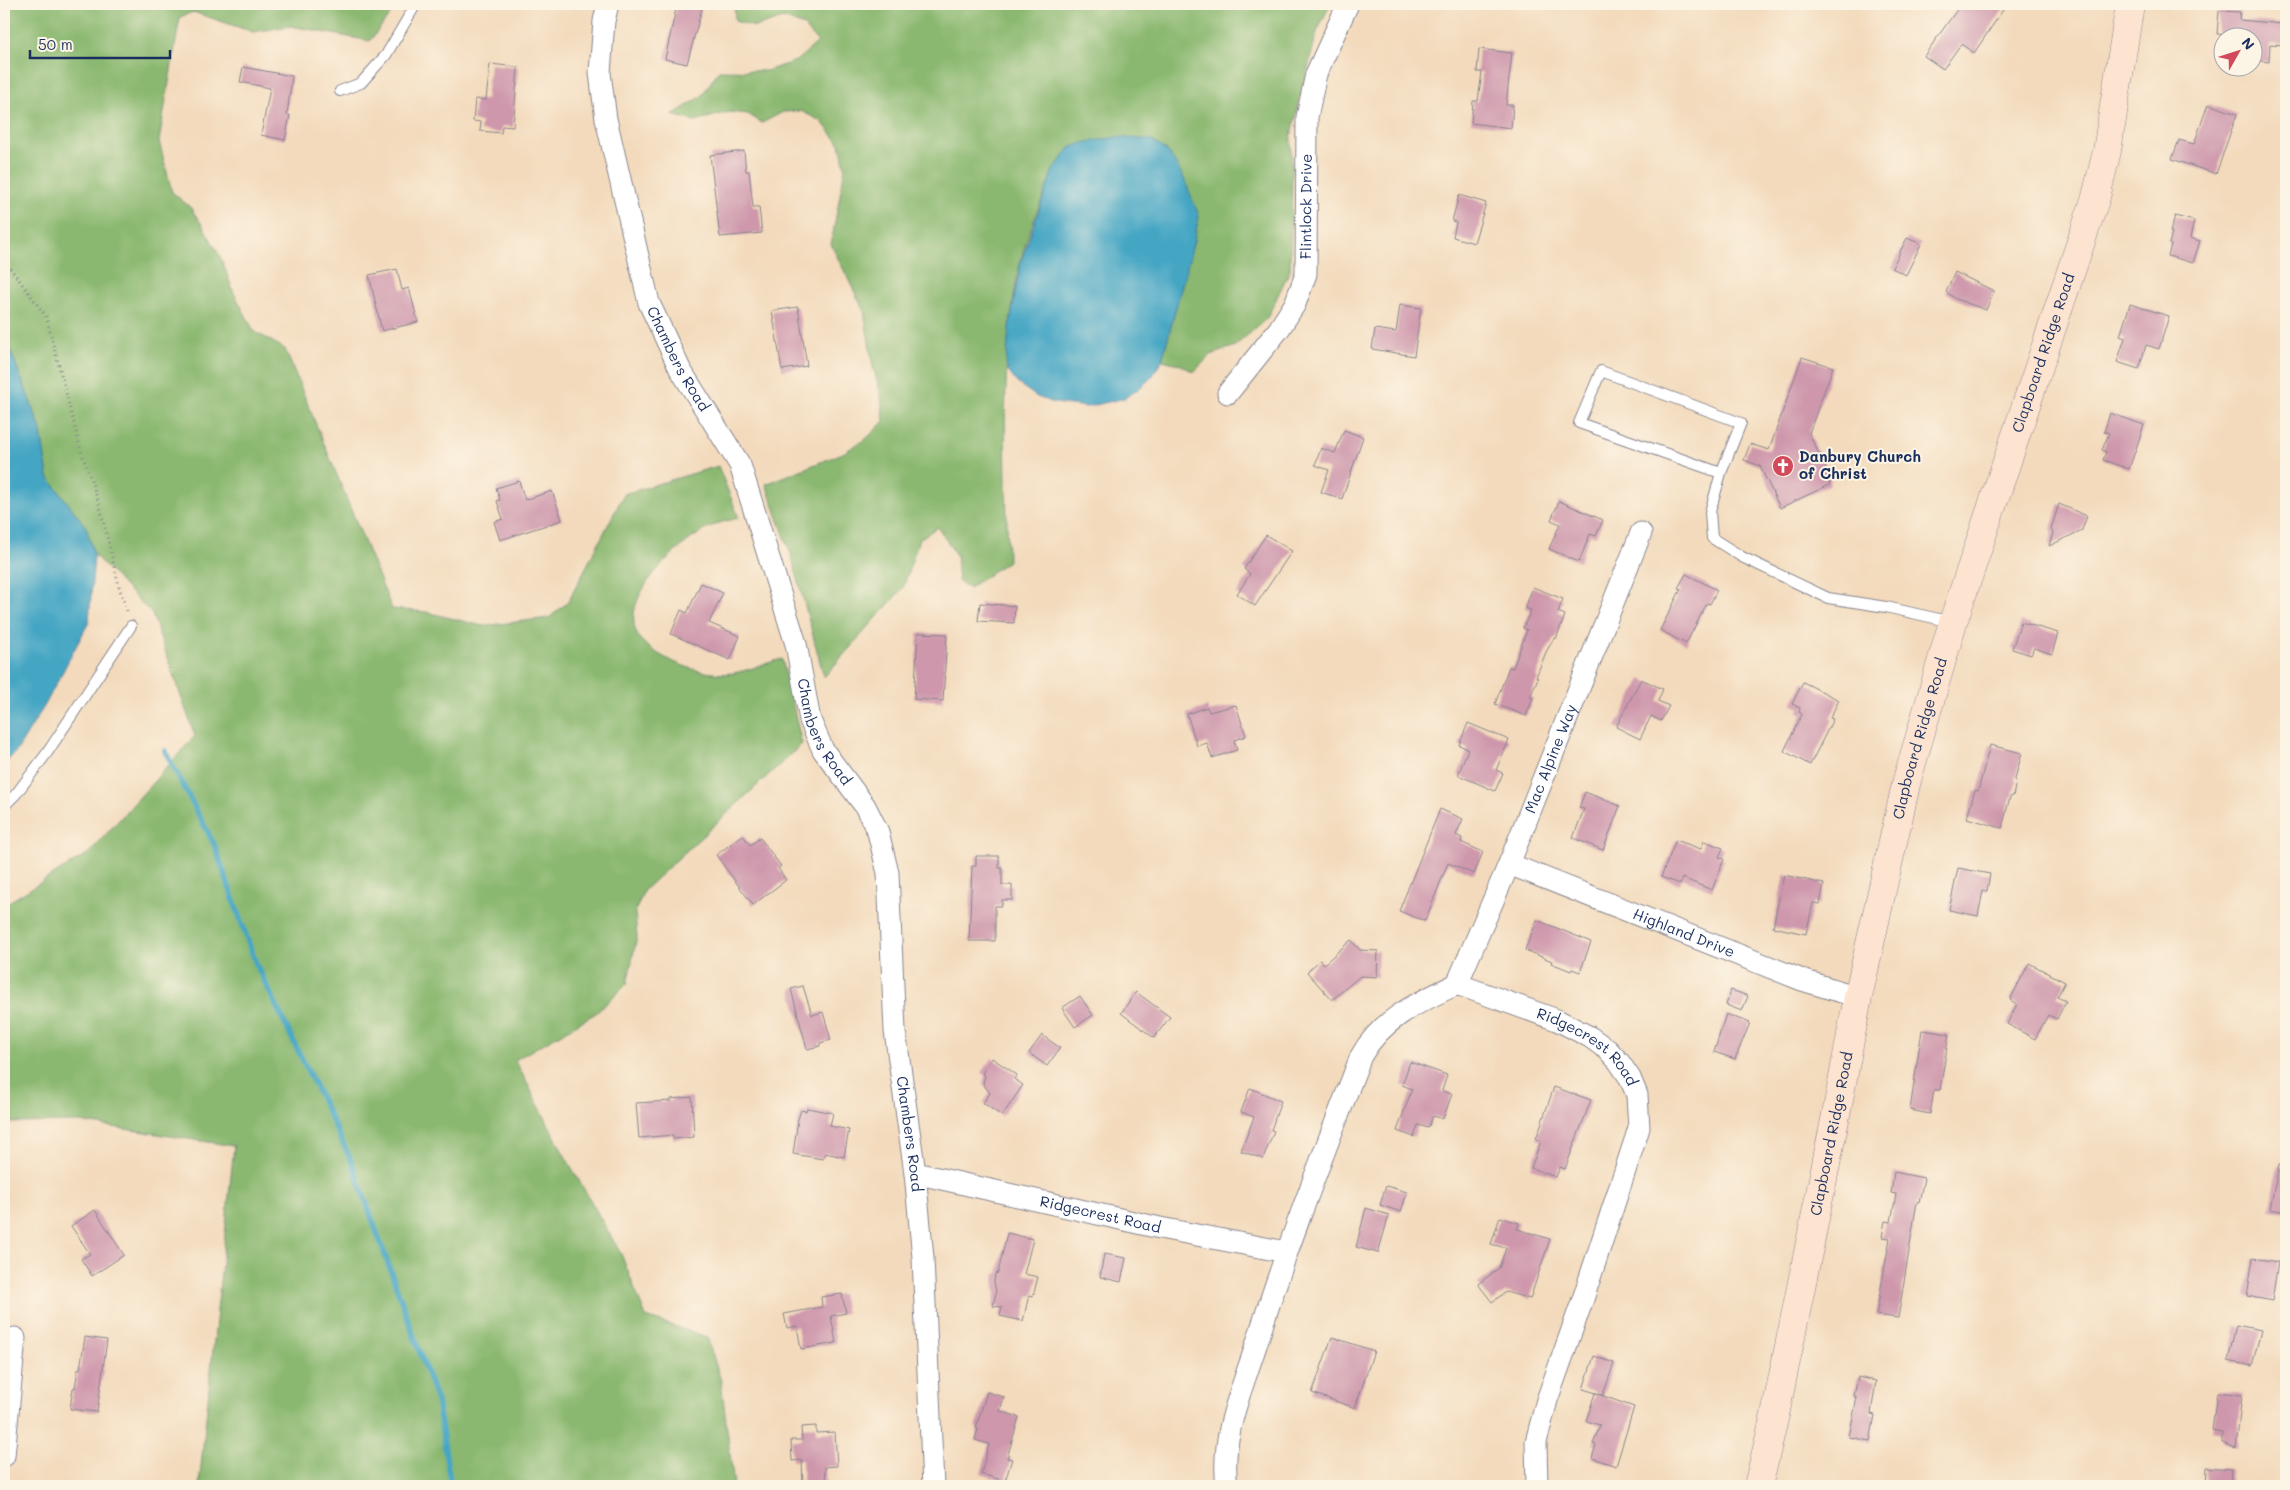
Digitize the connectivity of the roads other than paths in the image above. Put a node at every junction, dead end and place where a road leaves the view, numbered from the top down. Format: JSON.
{"nodes":[{"id":1,"x":416,"y":4,"type":"edge"},
{"id":2,"x":608,"y":4,"type":"edge"},
{"id":3,"x":1348,"y":4,"type":"edge"},
{"id":4,"x":2130,"y":4,"type":"edge"},
{"id":5,"x":340,"y":91,"type":"dead end"},
{"id":6,"x":1228,"y":393,"type":"dead end"},
{"id":7,"x":1721,"y":473,"type":"junction"},
{"id":8,"x":1641,"y":533,"type":"dead end"},
{"id":9,"x":1953,"y":622,"type":"junction"},
{"id":10,"x":132,"y":626,"type":"road end"},
{"id":11,"x":4,"y":806,"type":"edge"},
{"id":12,"x":1509,"y":864,"type":"junction"},
{"id":13,"x":1457,"y":984,"type":"junction"},
{"id":14,"x":1858,"y":997,"type":"junction"},
{"id":15,"x":915,"y":1173,"type":"junction"},
{"id":16,"x":1286,"y":1252,"type":"junction"},
{"id":17,"x":15,"y":1338,"type":"dead end"},
{"id":18,"x":4,"y":1456,"type":"edge"},
{"id":19,"x":933,"y":1486,"type":"edge"},
{"id":20,"x":1227,"y":1486,"type":"edge"},
{"id":21,"x":1537,"y":1486,"type":"edge"},
{"id":22,"x":1758,"y":1486,"type":"edge"}],
"edges":[{"from":1,"to":5,"type":"lane"},
{"from":2,"to":15,"type":"street","name":"Chambers Road"},
{"from":3,"to":6,"type":"street","name":"Flintlock Drive"},
{"from":4,"to":9,"type":"main road","name":"Clapboard Ridge Road"},
{"from":7,"to":7,"type":"lane"},
{"from":7,"to":9,"type":"lane"},
{"from":8,"to":12,"type":"street","name":"Mac Alpine Way"},
{"from":9,"to":14,"type":"main road","name":"Clapboard Ridge Road"},
{"from":10,"to":11,"type":"lane"},
{"from":12,"to":13,"type":"street","name":"Mac Alpine Way"},
{"from":12,"to":14,"type":"street","name":"Highland Drive"},
{"from":13,"to":16,"type":"street"},
{"from":13,"to":21,"type":"street","name":"Ridgecrest Road"},
{"from":14,"to":22,"type":"main road","name":"Clapboard Ridge Road"},
{"from":15,"to":16,"type":"street","name":"Ridgecrest Road"},
{"from":15,"to":19,"type":"street","name":"Chambers Road"},
{"from":16,"to":20,"type":"street"},
{"from":17,"to":18,"type":"street"}]}
